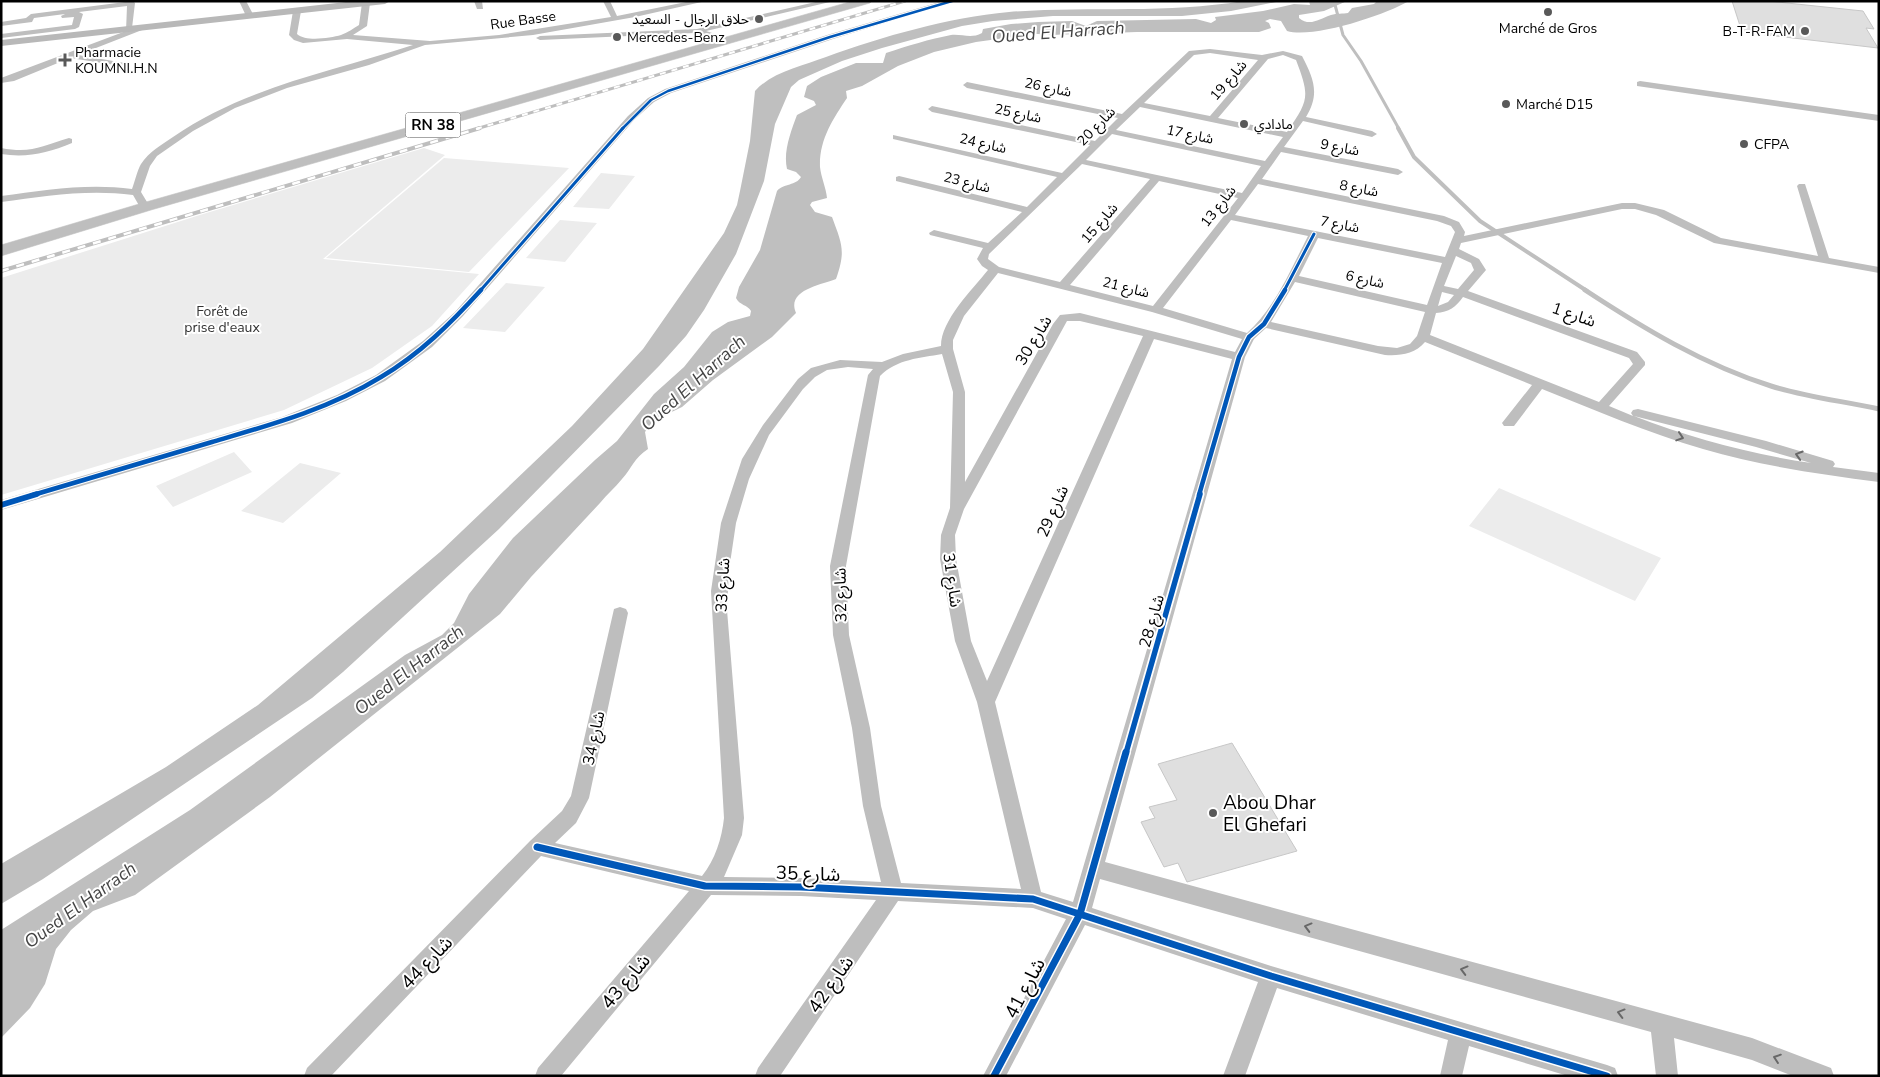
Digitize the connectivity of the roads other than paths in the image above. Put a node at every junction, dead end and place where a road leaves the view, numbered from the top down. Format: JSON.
{"nodes":[{"id":1,"x":242,"y":1,"type":"edge"},
{"id":2,"x":385,"y":1,"type":"edge"},
{"id":3,"x":606,"y":1,"type":"edge"},
{"id":4,"x":703,"y":1,"type":"edge"},
{"id":5,"x":831,"y":1,"type":"edge"},
{"id":6,"x":866,"y":1,"type":"edge"},
{"id":7,"x":952,"y":1,"type":"edge"},
{"id":8,"x":366,"y":3,"type":"junction"},
{"id":9,"x":297,"y":11,"type":"junction"},
{"id":10,"x":250,"y":16,"type":"junction"},
{"id":11,"x":615,"y":18,"type":"junction"},
{"id":12,"x":29,"y":20,"type":"junction"},
{"id":13,"x":1,"y":24,"type":"edge"},
{"id":14,"x":140,"y":28,"type":"junction"},
{"id":15,"x":128,"y":29,"type":"junction"},
{"id":16,"x":694,"y":31,"type":"junction"},
{"id":17,"x":509,"y":35,"type":"junction"},
{"id":18,"x":1,"y":36,"type":"edge"},
{"id":19,"x":345,"y":36,"type":"junction"},
{"id":20,"x":728,"y":41,"type":"junction"},
{"id":21,"x":1,"y":43,"type":"edge"},
{"id":22,"x":427,"y":43,"type":"junction"},
{"id":23,"x":70,"y":56,"type":"junction"},
{"id":24,"x":1264,"y":58,"type":"junction"},
{"id":25,"x":125,"y":65,"type":"dead end"},
{"id":26,"x":717,"y":74,"type":"junction"},
{"id":27,"x":733,"y":77,"type":"dead end"},
{"id":28,"x":1,"y":81,"type":"edge"},
{"id":29,"x":1640,"y":84,"type":"dead end"},
{"id":30,"x":966,"y":85,"type":"dead end"},
{"id":31,"x":1138,"y":104,"type":"junction"},
{"id":32,"x":932,"y":109,"type":"dead end"},
{"id":33,"x":1124,"y":117,"type":"junction"},
{"id":34,"x":1299,"y":118,"type":"junction"},
{"id":35,"x":1879,"y":118,"type":"edge"},
{"id":36,"x":1212,"y":119,"type":"junction"},
{"id":37,"x":1110,"y":131,"type":"junction"},
{"id":38,"x":1372,"y":134,"type":"dead end"},
{"id":39,"x":1289,"y":135,"type":"junction"},
{"id":40,"x":896,"y":137,"type":"dead end"},
{"id":41,"x":69,"y":141,"type":"dead end"},
{"id":42,"x":1098,"y":144,"type":"junction"},
{"id":43,"x":1278,"y":149,"type":"junction"},
{"id":44,"x":1,"y":151,"type":"edge"},
{"id":45,"x":1080,"y":162,"type":"junction"},
{"id":46,"x":1265,"y":164,"type":"junction"},
{"id":47,"x":1398,"y":172,"type":"dead end"},
{"id":48,"x":1064,"y":176,"type":"junction"},
{"id":49,"x":1156,"y":178,"type":"junction"},
{"id":50,"x":899,"y":179,"type":"dead end"},
{"id":51,"x":1256,"y":181,"type":"junction"},
{"id":52,"x":1802,"y":186,"type":"dead end"},
{"id":53,"x":136,"y":192,"type":"junction"},
{"id":54,"x":1244,"y":196,"type":"junction"},
{"id":55,"x":1,"y":199,"type":"edge"},
{"id":56,"x":145,"y":208,"type":"junction"},
{"id":57,"x":1029,"y":211,"type":"junction"},
{"id":58,"x":1227,"y":216,"type":"junction"},
{"id":59,"x":934,"y":233,"type":"dead end"},
{"id":60,"x":1314,"y":234,"type":"junction"},
{"id":61,"x":990,"y":247,"type":"junction"},
{"id":62,"x":1452,"y":250,"type":"junction"},
{"id":63,"x":1,"y":251,"type":"edge"},
{"id":64,"x":1825,"y":261,"type":"junction"},
{"id":65,"x":995,"y":268,"type":"junction"},
{"id":66,"x":1879,"y":270,"type":"edge"},
{"id":67,"x":1292,"y":278,"type":"junction"},
{"id":68,"x":1063,"y":286,"type":"junction"},
{"id":69,"x":1438,"y":288,"type":"junction"},
{"id":70,"x":1462,"y":293,"type":"junction"},
{"id":71,"x":1156,"y":310,"type":"junction"},
{"id":72,"x":1432,"y":310,"type":"junction"},
{"id":73,"x":1264,"y":324,"type":"junction"},
{"id":74,"x":1150,"y":334,"type":"junction"},
{"id":75,"x":1250,"y":338,"type":"junction"},
{"id":76,"x":1423,"y":338,"type":"junction"},
{"id":77,"x":947,"y":349,"type":"junction"},
{"id":78,"x":1239,"y":357,"type":"junction"},
{"id":79,"x":882,"y":366,"type":"junction"},
{"id":80,"x":1540,"y":383,"type":"junction"},
{"id":81,"x":1602,"y":406,"type":"junction"},
{"id":82,"x":1509,"y":423,"type":"dead end"},
{"id":83,"x":1879,"y":478,"type":"edge"},
{"id":84,"x":1,"y":505,"type":"edge"},
{"id":85,"x":957,"y":508,"type":"junction"},
{"id":86,"x":620,"y":613,"type":"dead end"},
{"id":87,"x":986,"y":702,"type":"junction"},
{"id":88,"x":537,"y":847,"type":"junction"},
{"id":89,"x":1093,"y":868,"type":"junction"},
{"id":90,"x":705,"y":886,"type":"junction"},
{"id":91,"x":893,"y":892,"type":"junction"},
{"id":92,"x":1033,"y":899,"type":"junction"},
{"id":93,"x":1080,"y":914,"type":"junction"},
{"id":94,"x":1271,"y":976,"type":"junction"},
{"id":95,"x":1661,"y":1024,"type":"junction"},
{"id":96,"x":1461,"y":1032,"type":"junction"},
{"id":97,"x":315,"y":1076,"type":"edge"},
{"id":98,"x":546,"y":1076,"type":"edge"},
{"id":99,"x":766,"y":1076,"type":"edge"},
{"id":100,"x":994,"y":1076,"type":"edge"},
{"id":101,"x":1234,"y":1076,"type":"edge"},
{"id":102,"x":1451,"y":1076,"type":"edge"},
{"id":103,"x":1607,"y":1076,"type":"edge"},
{"id":104,"x":1667,"y":1076,"type":"edge"},
{"id":105,"x":1822,"y":1076,"type":"edge"}],
"edges":[{"from":1,"to":10,"type":"street"},
{"from":2,"to":8,"type":"street"},
{"from":3,"to":11,"type":"street"},
{"from":4,"to":11,"type":"street","name":"Rue Basse"},
{"from":5,"to":16,"type":"street"},
{"from":6,"to":20,"type":"main road","number":"RN 38"},
{"from":7,"to":26,"type":"street"},
{"from":8,"to":9,"type":"street"},
{"from":8,"to":19,"type":"street"},
{"from":9,"to":10,"type":"street"},
{"from":9,"to":19,"type":"street","name":"Rue Basse"},
{"from":10,"to":14,"type":"street"},
{"from":11,"to":17,"type":"street","name":"Rue Basse"},
{"from":12,"to":13,"type":"street"},
{"from":12,"to":15,"type":"street"},
{"from":12,"to":18,"type":"street"},
{"from":14,"to":15,"type":"street"},
{"from":14,"to":23,"type":"street"},
{"from":15,"to":21,"type":"street"},
{"from":16,"to":17,"type":"street"},
{"from":16,"to":20,"type":"street"},
{"from":17,"to":22,"type":"street","name":"Rue Basse"},
{"from":19,"to":22,"type":"street","name":"Rue Basse"},
{"from":20,"to":56,"type":"main road","number":"RN 38"},
{"from":22,"to":53,"type":"street"},
{"from":23,"to":25,"type":"street"},
{"from":23,"to":28,"type":"street"},
{"from":24,"to":31,"type":"street","name":"شارع 20"},
{"from":24,"to":34,"type":"street","name":"شارع 20"},
{"from":24,"to":36,"type":"street","name":"شارع 19"},
{"from":26,"to":27,"type":"street"},
{"from":26,"to":84,"type":"street"},
{"from":29,"to":35,"type":"street"},
{"from":30,"to":33,"type":"street","name":"شارع 26"},
{"from":31,"to":33,"type":"street","name":"شارع 20"},
{"from":31,"to":36,"type":"street"},
{"from":32,"to":42,"type":"street","name":"شارع 25"},
{"from":33,"to":37,"type":"street","name":"شارع 20"},
{"from":34,"to":38,"type":"street"},
{"from":34,"to":39,"type":"street","name":"شارع 13"},
{"from":36,"to":39,"type":"street"},
{"from":37,"to":42,"type":"street","name":"شارع 20"},
{"from":37,"to":46,"type":"street","name":"شارع 17"},
{"from":39,"to":43,"type":"street","name":"شارع 13"},
{"from":40,"to":48,"type":"street","name":"شارع 24"},
{"from":41,"to":44,"type":"street"},
{"from":42,"to":45,"type":"street","name":"شارع 20"},
{"from":43,"to":46,"type":"street","name":"شارع 13"},
{"from":43,"to":47,"type":"street","name":"شارع 9"},
{"from":45,"to":48,"type":"street","name":"شارع 20"},
{"from":45,"to":49,"type":"street"},
{"from":46,"to":51,"type":"street","name":"شارع 13"},
{"from":48,"to":57,"type":"street","name":"شارع 20"},
{"from":49,"to":54,"type":"street"},
{"from":49,"to":68,"type":"street","name":"شارع 15"},
{"from":50,"to":57,"type":"street","name":"شارع 23"},
{"from":51,"to":54,"type":"street","name":"شارع 13"},
{"from":51,"to":62,"type":"street","name":"شارع 8"},
{"from":52,"to":64,"type":"street"},
{"from":53,"to":55,"type":"street"},
{"from":53,"to":56,"type":"street"},
{"from":54,"to":58,"type":"street","name":"شارع 13"},
{"from":56,"to":63,"type":"main road","number":"RN 38"},
{"from":57,"to":61,"type":"street","name":"شارع 20"},
{"from":58,"to":60,"type":"street","name":"شارع 7"},
{"from":58,"to":71,"type":"street","name":"شارع 13"},
{"from":59,"to":61,"type":"street"},
{"from":60,"to":62,"type":"street","name":"شارع 7"},
{"from":60,"to":67,"type":"street","name":"شارع 28"},
{"from":61,"to":65,"type":"street"},
{"from":62,"to":64,"type":"street"},
{"from":62,"to":69,"type":"street"},
{"from":62,"to":70,"type":"street"},
{"from":64,"to":66,"type":"street"},
{"from":65,"to":68,"type":"street","name":"شارع 21"},
{"from":65,"to":77,"type":"street","name":"شارع 31"},
{"from":67,"to":72,"type":"street","name":"شارع 6"},
{"from":67,"to":73,"type":"street","name":"شارع 28"},
{"from":68,"to":71,"type":"street","name":"شارع 21"},
{"from":69,"to":70,"type":"street","name":"شارع 1"},
{"from":69,"to":72,"type":"street"},
{"from":70,"to":72,"type":"street"},
{"from":70,"to":81,"type":"street","name":"شارع 1"},
{"from":71,"to":75,"type":"street","name":"شارع 21"},
{"from":72,"to":76,"type":"street"},
{"from":73,"to":75,"type":"street","name":"شارع 28"},
{"from":73,"to":76,"type":"street"},
{"from":74,"to":78,"type":"street","name":"شارع 30"},
{"from":74,"to":85,"type":"street","name":"شارع 30"},
{"from":74,"to":87,"type":"street","name":"شارع 29"},
{"from":75,"to":78,"type":"street","name":"شارع 28"},
{"from":76,"to":80,"type":"street"},
{"from":77,"to":79,"type":"street"},
{"from":77,"to":85,"type":"street","name":"شارع 31"},
{"from":78,"to":89,"type":"street","name":"شارع 28"},
{"from":79,"to":90,"type":"street","name":"شارع 33"},
{"from":79,"to":91,"type":"street","name":"شارع 32"},
{"from":80,"to":81,"type":"street"},
{"from":80,"to":82,"type":"street"},
{"from":81,"to":83,"type":"street"},
{"from":85,"to":87,"type":"street","name":"شارع 31"},
{"from":86,"to":88,"type":"street","name":"شارع 34"},
{"from":87,"to":92,"type":"street","name":"شارع 31"},
{"from":88,"to":90,"type":"street","name":"شارع 35"},
{"from":88,"to":97,"type":"street","name":"شارع 44"},
{"from":89,"to":93,"type":"street","name":"شارع 28"},
{"from":95,"to":89,"type":"street","one_way":true},
{"from":90,"to":91,"type":"street","name":"شارع 35"},
{"from":90,"to":98,"type":"street","name":"شارع 43"},
{"from":91,"to":92,"type":"street","name":"شارع 35"},
{"from":91,"to":99,"type":"street","name":"شارع 42"},
{"from":92,"to":93,"type":"street","name":"شارع 35"},
{"from":93,"to":94,"type":"street","name":"شارع 35"},
{"from":93,"to":100,"type":"street","name":"شارع 41"},
{"from":94,"to":96,"type":"street","name":"شارع 35"},
{"from":94,"to":101,"type":"street"},
{"from":95,"to":104,"type":"street"},
{"from":105,"to":95,"type":"street","one_way":true},
{"from":96,"to":102,"type":"street"},
{"from":96,"to":103,"type":"street","name":"شارع 35"}]}
